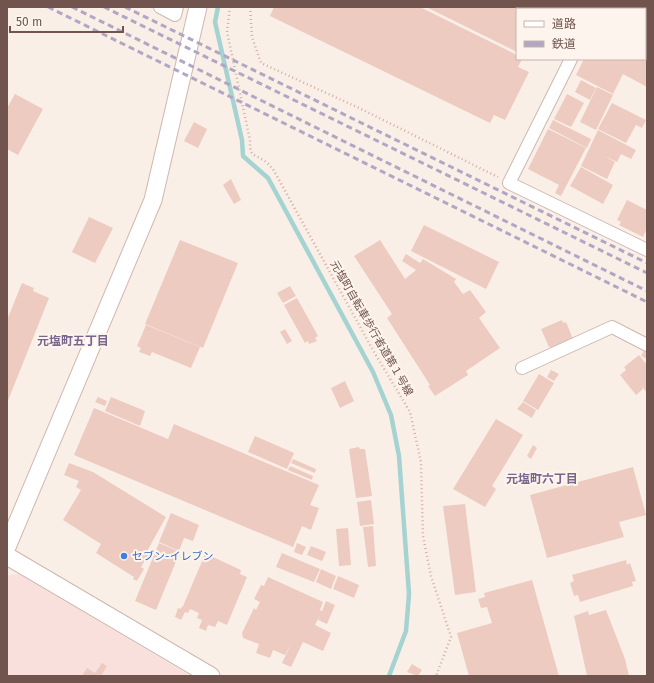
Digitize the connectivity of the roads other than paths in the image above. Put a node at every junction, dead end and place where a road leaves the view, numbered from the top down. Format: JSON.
{"nodes":[{"id":1,"x":160,"y":7,"type":"edge"},
{"id":2,"x":177,"y":7,"type":"edge"},
{"id":3,"x":198,"y":7,"type":"edge"},
{"id":4,"x":570,"y":60,"type":"edge"},
{"id":5,"x":647,"y":250,"type":"edge"},
{"id":6,"x":647,"y":345,"type":"edge"},
{"id":7,"x":522,"y":368,"type":"dead end"},
{"id":8,"x":7,"y":547,"type":"edge"},
{"id":9,"x":7,"y":556,"type":"edge"},
{"id":10,"x":211,"y":676,"type":"edge"}],
"edges":[{"from":1,"to":2,"type":"street"},
{"from":3,"to":8,"type":"street"},
{"from":4,"to":5,"type":"street"},
{"from":6,"to":7,"type":"street"},
{"from":9,"to":10,"type":"street"}]}
